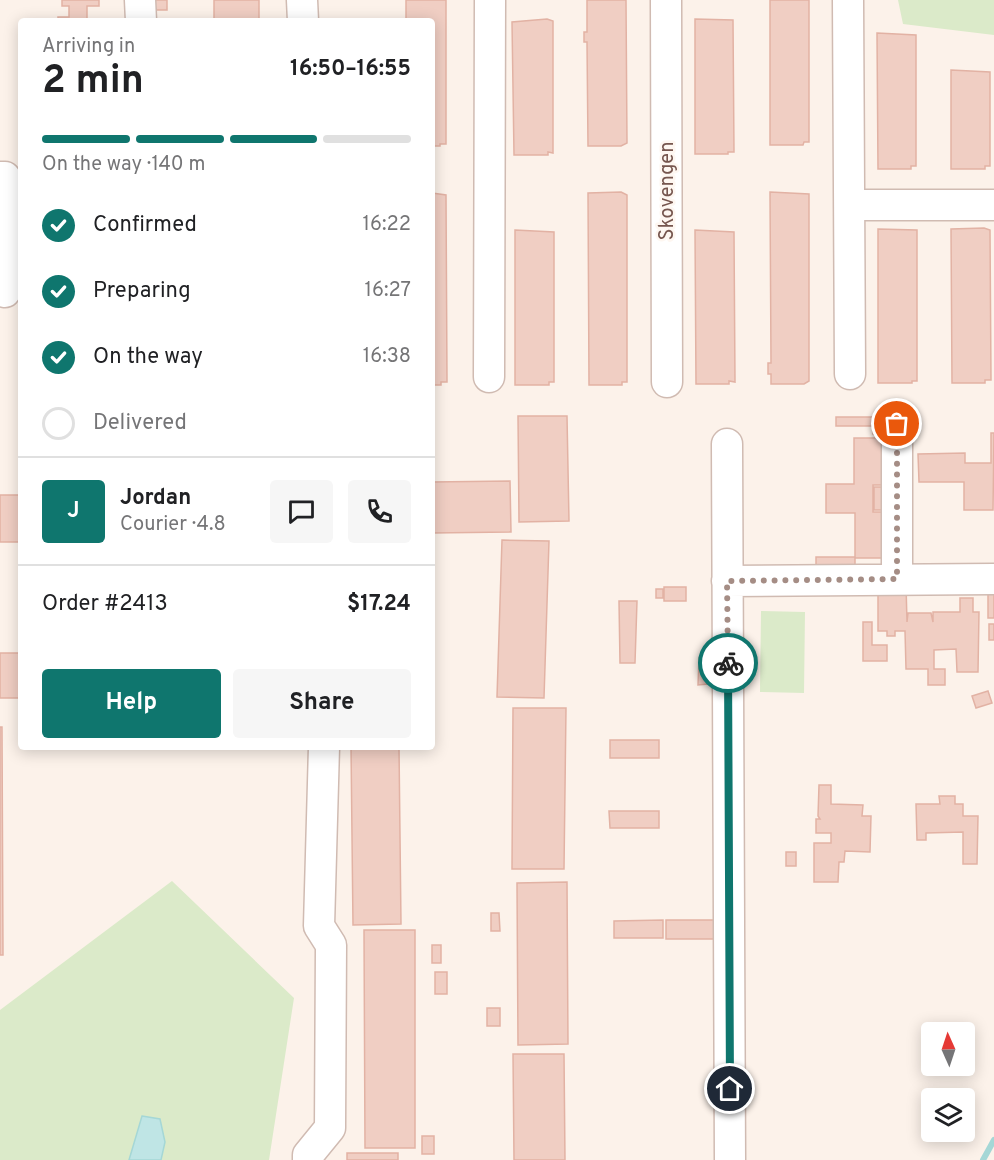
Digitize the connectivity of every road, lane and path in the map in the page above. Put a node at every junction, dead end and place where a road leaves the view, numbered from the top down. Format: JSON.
{"nodes":[{"id":1,"x":140,"y":0,"type":"edge"},
{"id":2,"x":302,"y":0,"type":"edge"},
{"id":3,"x":490,"y":0,"type":"edge"},
{"id":4,"x":666,"y":0,"type":"edge"},
{"id":5,"x":848,"y":0,"type":"edge"},
{"id":6,"x":141,"y":18,"type":"edge"},
{"id":7,"x":303,"y":18,"type":"edge"},
{"id":8,"x":0,"y":177,"type":"edge"},
{"id":9,"x":850,"y":205,"type":"junction"},
{"id":10,"x":994,"y":205,"type":"edge"},
{"id":11,"x":2,"y":231,"type":"edge"},
{"id":12,"x":0,"y":291,"type":"edge"},
{"id":13,"x":850,"y":374,"type":"dead end"},
{"id":14,"x":489,"y":377,"type":"dead end"},
{"id":15,"x":667,"y":382,"type":"dead end"},
{"id":16,"x":897,"y":424,"type":"dead end"},
{"id":17,"x":727,"y":444,"type":"dead end"},
{"id":18,"x":897,"y":579,"type":"junction"},
{"id":19,"x":994,"y":579,"type":"edge"},
{"id":20,"x":727,"y":581,"type":"junction"},
{"id":21,"x":324,"y":750,"type":"edge"},
{"id":22,"x":308,"y":1160,"type":"edge"},
{"id":23,"x":730,"y":1160,"type":"edge"}],
"edges":[{"from":1,"to":6,"type":"street"},
{"from":2,"to":7,"type":"street"},
{"from":3,"to":14,"type":"street"},
{"from":4,"to":15,"type":"street","name":"Skovengen"},
{"from":5,"to":9,"type":"street"},
{"from":8,"to":11,"type":"street"},
{"from":9,"to":10,"type":"street"},
{"from":9,"to":13,"type":"street"},
{"from":11,"to":12,"type":"street"},
{"from":16,"to":18,"type":"street"},
{"from":17,"to":20,"type":"street"},
{"from":18,"to":19,"type":"street"},
{"from":18,"to":20,"type":"street"},
{"from":20,"to":23,"type":"street"},
{"from":21,"to":22,"type":"street"}]}
